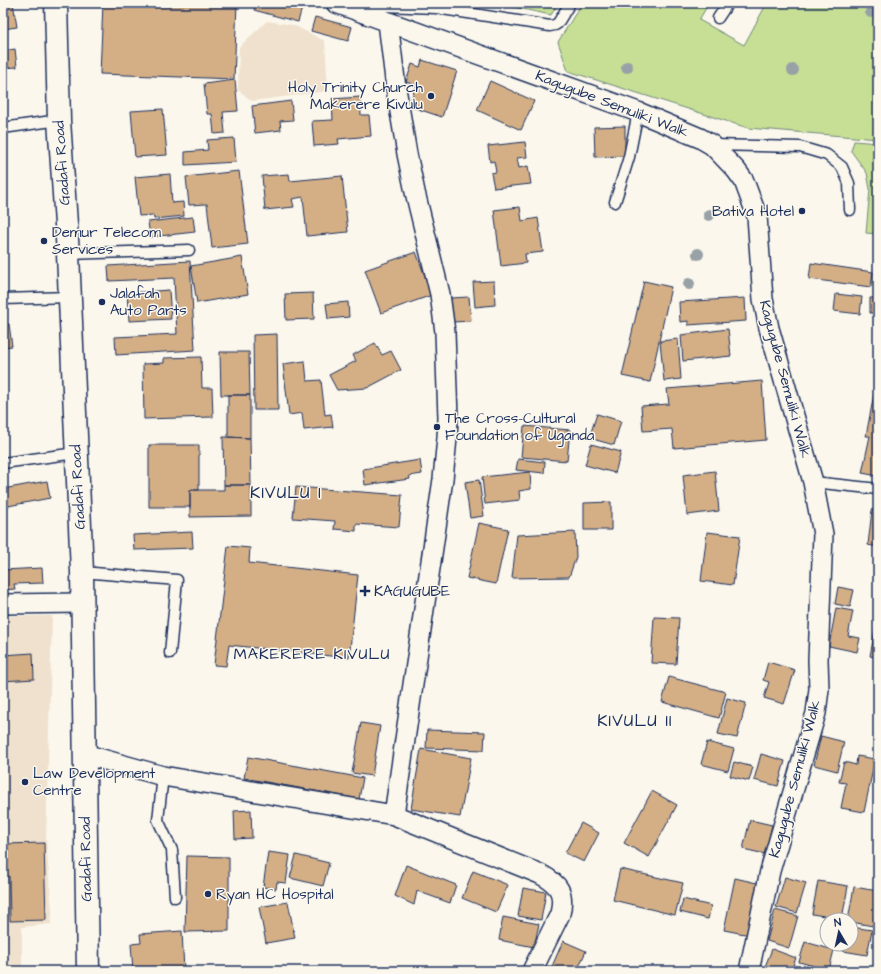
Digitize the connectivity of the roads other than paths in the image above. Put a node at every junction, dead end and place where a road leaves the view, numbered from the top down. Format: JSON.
{"nodes":[{"id":1,"x":56,"y":3,"type":"edge"},
{"id":2,"x":570,"y":3,"type":"edge"},
{"id":3,"x":728,"y":3,"type":"edge"},
{"id":4,"x":338,"y":4,"type":"edge"},
{"id":5,"x":718,"y":18,"type":"dead end"},
{"id":6,"x":388,"y":22,"type":"junction"},
{"id":7,"x":638,"y":112,"type":"junction"},
{"id":8,"x":59,"y":120,"type":"junction"},
{"id":9,"x":3,"y":128,"type":"edge"},
{"id":10,"x":712,"y":145,"type":"junction"},
{"id":11,"x":615,"y":202,"type":"dead end"},
{"id":12,"x":850,"y":210,"type":"dead end"},
{"id":13,"x":190,"y":250,"type":"dead end"},
{"id":14,"x":68,"y":254,"type":"junction"},
{"id":15,"x":70,"y":297,"type":"junction"},
{"id":16,"x":3,"y":299,"type":"edge"},
{"id":17,"x":76,"y":453,"type":"junction"},
{"id":18,"x":3,"y":463,"type":"edge"},
{"id":19,"x":813,"y":482,"type":"junction"},
{"id":20,"x":878,"y":489,"type":"edge"},
{"id":21,"x":82,"y":572,"type":"junction"},
{"id":22,"x":82,"y":603,"type":"junction"},
{"id":23,"x":3,"y":604,"type":"edge"},
{"id":24,"x":170,"y":652,"type":"dead end"},
{"id":25,"x":84,"y":754,"type":"junction"},
{"id":26,"x":163,"y":776,"type":"junction"},
{"id":27,"x":394,"y":815,"type":"junction"},
{"id":28,"x":175,"y":897,"type":"dead end"},
{"id":29,"x":88,"y":971,"type":"edge"},
{"id":30,"x":532,"y":971,"type":"edge"},
{"id":31,"x":749,"y":971,"type":"edge"}],
"edges":[{"from":1,"to":8,"type":"street","name":"Gadafi Road"},
{"from":2,"to":4,"type":"lane"},
{"from":3,"to":5,"type":"lane"},
{"from":4,"to":6,"type":"street","name":"Kagugube Semuliki Walk"},
{"from":6,"to":7,"type":"street","name":"Kagugube Semuliki Walk"},
{"from":6,"to":27,"type":"street"},
{"from":7,"to":10,"type":"street","name":"Kagugube Semuliki Walk"},
{"from":7,"to":11,"type":"lane"},
{"from":8,"to":9,"type":"lane"},
{"from":8,"to":14,"type":"street","name":"Gadafi Road"},
{"from":10,"to":12,"type":"lane"},
{"from":10,"to":19,"type":"street","name":"Kagugube Semuliki Walk"},
{"from":13,"to":14,"type":"lane"},
{"from":14,"to":15,"type":"street","name":"Gadafi Road"},
{"from":15,"to":16,"type":"lane"},
{"from":15,"to":17,"type":"street","name":"Gadafi Road"},
{"from":17,"to":18,"type":"lane"},
{"from":17,"to":21,"type":"street","name":"Gadafi Road"},
{"from":19,"to":20,"type":"lane"},
{"from":19,"to":31,"type":"street","name":"Kagugube Semuliki Walk"},
{"from":21,"to":22,"type":"street","name":"Gadafi Road"},
{"from":21,"to":24,"type":"lane"},
{"from":22,"to":23,"type":"street"},
{"from":22,"to":25,"type":"street","name":"Gadafi Road"},
{"from":25,"to":26,"type":"street"},
{"from":25,"to":29,"type":"street","name":"Gadafi Road"},
{"from":26,"to":27,"type":"street"},
{"from":26,"to":28,"type":"lane"},
{"from":27,"to":30,"type":"street"}]}
